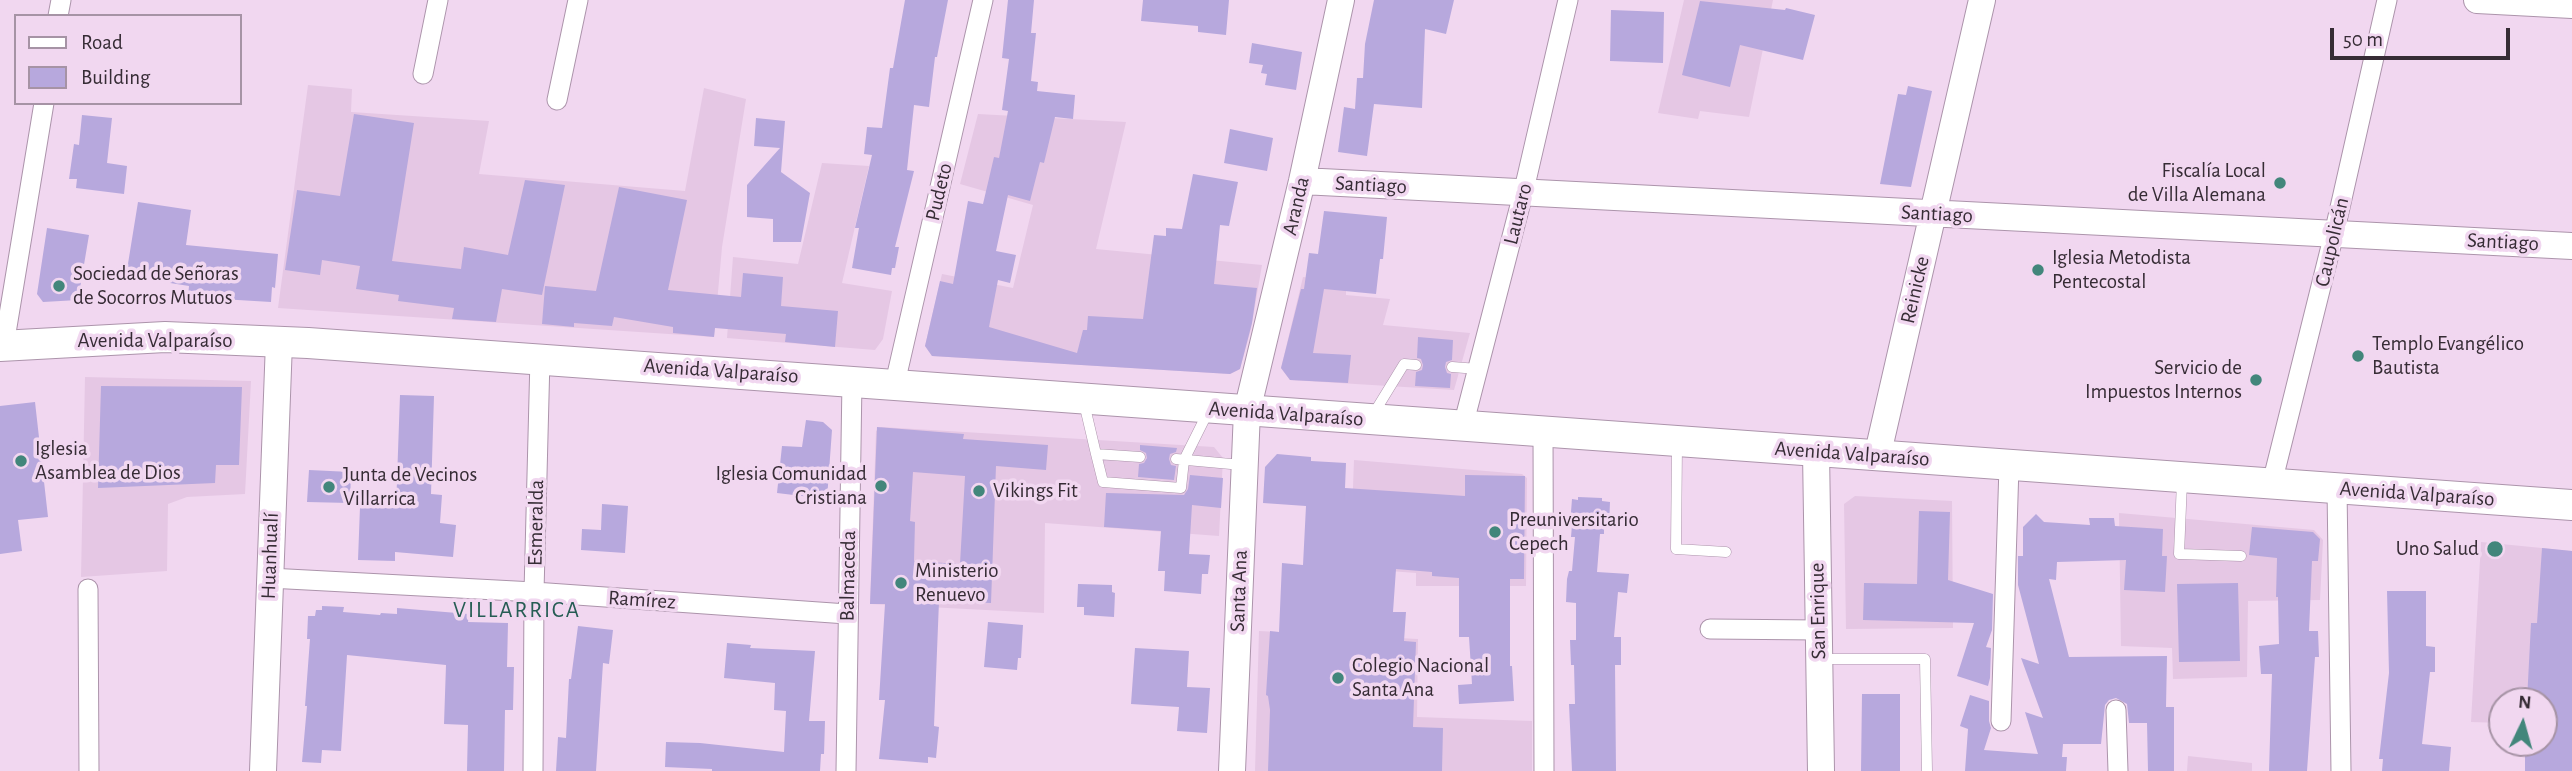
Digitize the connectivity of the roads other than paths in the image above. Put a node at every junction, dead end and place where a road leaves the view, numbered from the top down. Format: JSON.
{"nodes":[{"id":1,"x":438,"y":0,"type":"edge"},
{"id":2,"x":578,"y":0,"type":"edge"},
{"id":3,"x":983,"y":0,"type":"edge"},
{"id":4,"x":1341,"y":0,"type":"edge"},
{"id":5,"x":1568,"y":0,"type":"edge"},
{"id":6,"x":1982,"y":0,"type":"edge"},
{"id":7,"x":2387,"y":0,"type":"edge"},
{"id":8,"x":2477,"y":0,"type":"edge"},
{"id":9,"x":2572,"y":5,"type":"edge"},
{"id":10,"x":423,"y":74,"type":"dead end"},
{"id":11,"x":557,"y":100,"type":"dead end"},
{"id":12,"x":44,"y":105,"type":"edge"},
{"id":13,"x":1302,"y":181,"type":"junction"},
{"id":14,"x":1523,"y":194,"type":"junction"},
{"id":15,"x":1932,"y":214,"type":"junction"},
{"id":16,"x":2334,"y":234,"type":"junction"},
{"id":17,"x":2572,"y":246,"type":"edge"},
{"id":18,"x":279,"y":342,"type":"junction"},
{"id":19,"x":2,"y":346,"type":"edge"},
{"id":20,"x":540,"y":358,"type":"junction"},
{"id":21,"x":1416,"y":365,"type":"dead end"},
{"id":22,"x":1452,"y":368,"type":"dead end"},
{"id":23,"x":1478,"y":369,"type":"junction"},
{"id":24,"x":852,"y":380,"type":"junction"},
{"id":25,"x":895,"y":383,"type":"junction"},
{"id":26,"x":1083,"y":399,"type":"junction"},
{"id":27,"x":1210,"y":408,"type":"junction"},
{"id":28,"x":1247,"y":411,"type":"junction"},
{"id":29,"x":1370,"y":420,"type":"junction"},
{"id":30,"x":1463,"y":426,"type":"junction"},
{"id":31,"x":1543,"y":432,"type":"junction"},
{"id":32,"x":1677,"y":442,"type":"junction"},
{"id":33,"x":1816,"y":452,"type":"junction"},
{"id":34,"x":1096,"y":454,"type":"junction"},
{"id":35,"x":1140,"y":457,"type":"dead end"},
{"id":36,"x":1877,"y":457,"type":"junction"},
{"id":37,"x":1180,"y":460,"type":"junction"},
{"id":38,"x":1243,"y":466,"type":"junction"},
{"id":39,"x":2010,"y":466,"type":"junction"},
{"id":40,"x":2182,"y":477,"type":"junction"},
{"id":41,"x":2272,"y":483,"type":"junction"},
{"id":42,"x":2337,"y":488,"type":"junction"},
{"id":43,"x":2572,"y":505,"type":"edge"},
{"id":44,"x":1726,"y":552,"type":"dead end"},
{"id":45,"x":2241,"y":556,"type":"dead end"},
{"id":46,"x":270,"y":578,"type":"junction"},
{"id":47,"x":88,"y":589,"type":"dead end"},
{"id":48,"x":534,"y":592,"type":"junction"},
{"id":49,"x":847,"y":614,"type":"junction"},
{"id":50,"x":1710,"y":629,"type":"dead end"},
{"id":51,"x":1818,"y":630,"type":"junction"},
{"id":52,"x":1819,"y":659,"type":"junction"},
{"id":53,"x":2116,"y":710,"type":"dead end"},
{"id":54,"x":2001,"y":721,"type":"dead end"},
{"id":55,"x":89,"y":771,"type":"edge"},
{"id":56,"x":263,"y":771,"type":"edge"},
{"id":57,"x":533,"y":771,"type":"edge"},
{"id":58,"x":846,"y":771,"type":"edge"},
{"id":59,"x":1232,"y":771,"type":"edge"},
{"id":60,"x":1544,"y":771,"type":"edge"},
{"id":61,"x":1821,"y":771,"type":"edge"},
{"id":62,"x":1927,"y":771,"type":"edge"},
{"id":63,"x":2118,"y":771,"type":"edge"},
{"id":64,"x":2341,"y":771,"type":"edge"}],
"edges":[{"from":1,"to":10,"type":"street"},
{"from":2,"to":11,"type":"street"},
{"from":3,"to":25,"type":"street","name":"Pudeto"},
{"from":4,"to":13,"type":"street","name":"Aranda"},
{"from":5,"to":14,"type":"street","name":"Lautaro"},
{"from":6,"to":15,"type":"street","name":"Reinicke"},
{"from":7,"to":16,"type":"street","name":"Caupolicán"},
{"from":8,"to":9,"type":"street"},
{"from":12,"to":19,"type":"street"},
{"from":13,"to":14,"type":"street","name":"Santiago"},
{"from":13,"to":28,"type":"street","name":"Aranda"},
{"from":14,"to":15,"type":"street","name":"Santiago"},
{"from":14,"to":23,"type":"street","name":"Lautaro"},
{"from":15,"to":16,"type":"street","name":"Santiago"},
{"from":15,"to":36,"type":"street","name":"Reinicke"},
{"from":16,"to":17,"type":"street","name":"Santiago"},
{"from":16,"to":41,"type":"street","name":"Caupolicán"},
{"from":18,"to":19,"type":"main road","name":"Avenida Valparaíso"},
{"from":18,"to":20,"type":"main road","name":"Avenida Valparaíso"},
{"from":18,"to":46,"type":"street","name":"Huanhualí"},
{"from":20,"to":24,"type":"main road","name":"Avenida Valparaíso"},
{"from":20,"to":48,"type":"street","name":"Esmeralda"},
{"from":21,"to":29,"type":"lane"},
{"from":22,"to":23,"type":"lane"},
{"from":23,"to":30,"type":"street","name":"Lautaro"},
{"from":24,"to":25,"type":"main road","name":"Avenida Valparaíso"},
{"from":24,"to":49,"type":"street","name":"Balmaceda"},
{"from":25,"to":26,"type":"main road","name":"Avenida Valparaíso"},
{"from":26,"to":27,"type":"main road","name":"Avenida Valparaíso"},
{"from":26,"to":34,"type":"lane"},
{"from":27,"to":28,"type":"main road","name":"Avenida Valparaíso"},
{"from":27,"to":37,"type":"lane"},
{"from":28,"to":29,"type":"main road","name":"Avenida Valparaíso"},
{"from":28,"to":38,"type":"street","name":"Santa Ana"},
{"from":29,"to":30,"type":"main road","name":"Avenida Valparaíso"},
{"from":30,"to":31,"type":"main road","name":"Avenida Valparaíso"},
{"from":31,"to":32,"type":"main road","name":"Avenida Valparaíso"},
{"from":31,"to":60,"type":"street"},
{"from":32,"to":33,"type":"main road","name":"Avenida Valparaíso"},
{"from":32,"to":44,"type":"lane"},
{"from":33,"to":36,"type":"main road","name":"Avenida Valparaíso"},
{"from":33,"to":51,"type":"street","name":"San Enrique"},
{"from":34,"to":35,"type":"lane"},
{"from":34,"to":37,"type":"lane"},
{"from":36,"to":39,"type":"main road","name":"Avenida Valparaíso"},
{"from":37,"to":38,"type":"lane"},
{"from":38,"to":59,"type":"street","name":"Santa Ana"},
{"from":39,"to":40,"type":"main road","name":"Avenida Valparaíso"},
{"from":39,"to":54,"type":"street"},
{"from":40,"to":41,"type":"main road","name":"Avenida Valparaíso"},
{"from":40,"to":45,"type":"lane"},
{"from":41,"to":42,"type":"main road","name":"Avenida Valparaíso"},
{"from":42,"to":43,"type":"main road","name":"Avenida Valparaíso"},
{"from":42,"to":64,"type":"street"},
{"from":46,"to":48,"type":"street","name":"Ramírez"},
{"from":46,"to":56,"type":"street","name":"Huanhualí"},
{"from":47,"to":55,"type":"street"},
{"from":48,"to":49,"type":"street","name":"Ramírez"},
{"from":48,"to":57,"type":"street","name":"Esmeralda"},
{"from":49,"to":58,"type":"street","name":"Balmaceda"},
{"from":50,"to":51,"type":"street"},
{"from":51,"to":52,"type":"street","name":"San Enrique"},
{"from":52,"to":61,"type":"street","name":"San Enrique"},
{"from":52,"to":62,"type":"lane"},
{"from":53,"to":63,"type":"street"}]}
